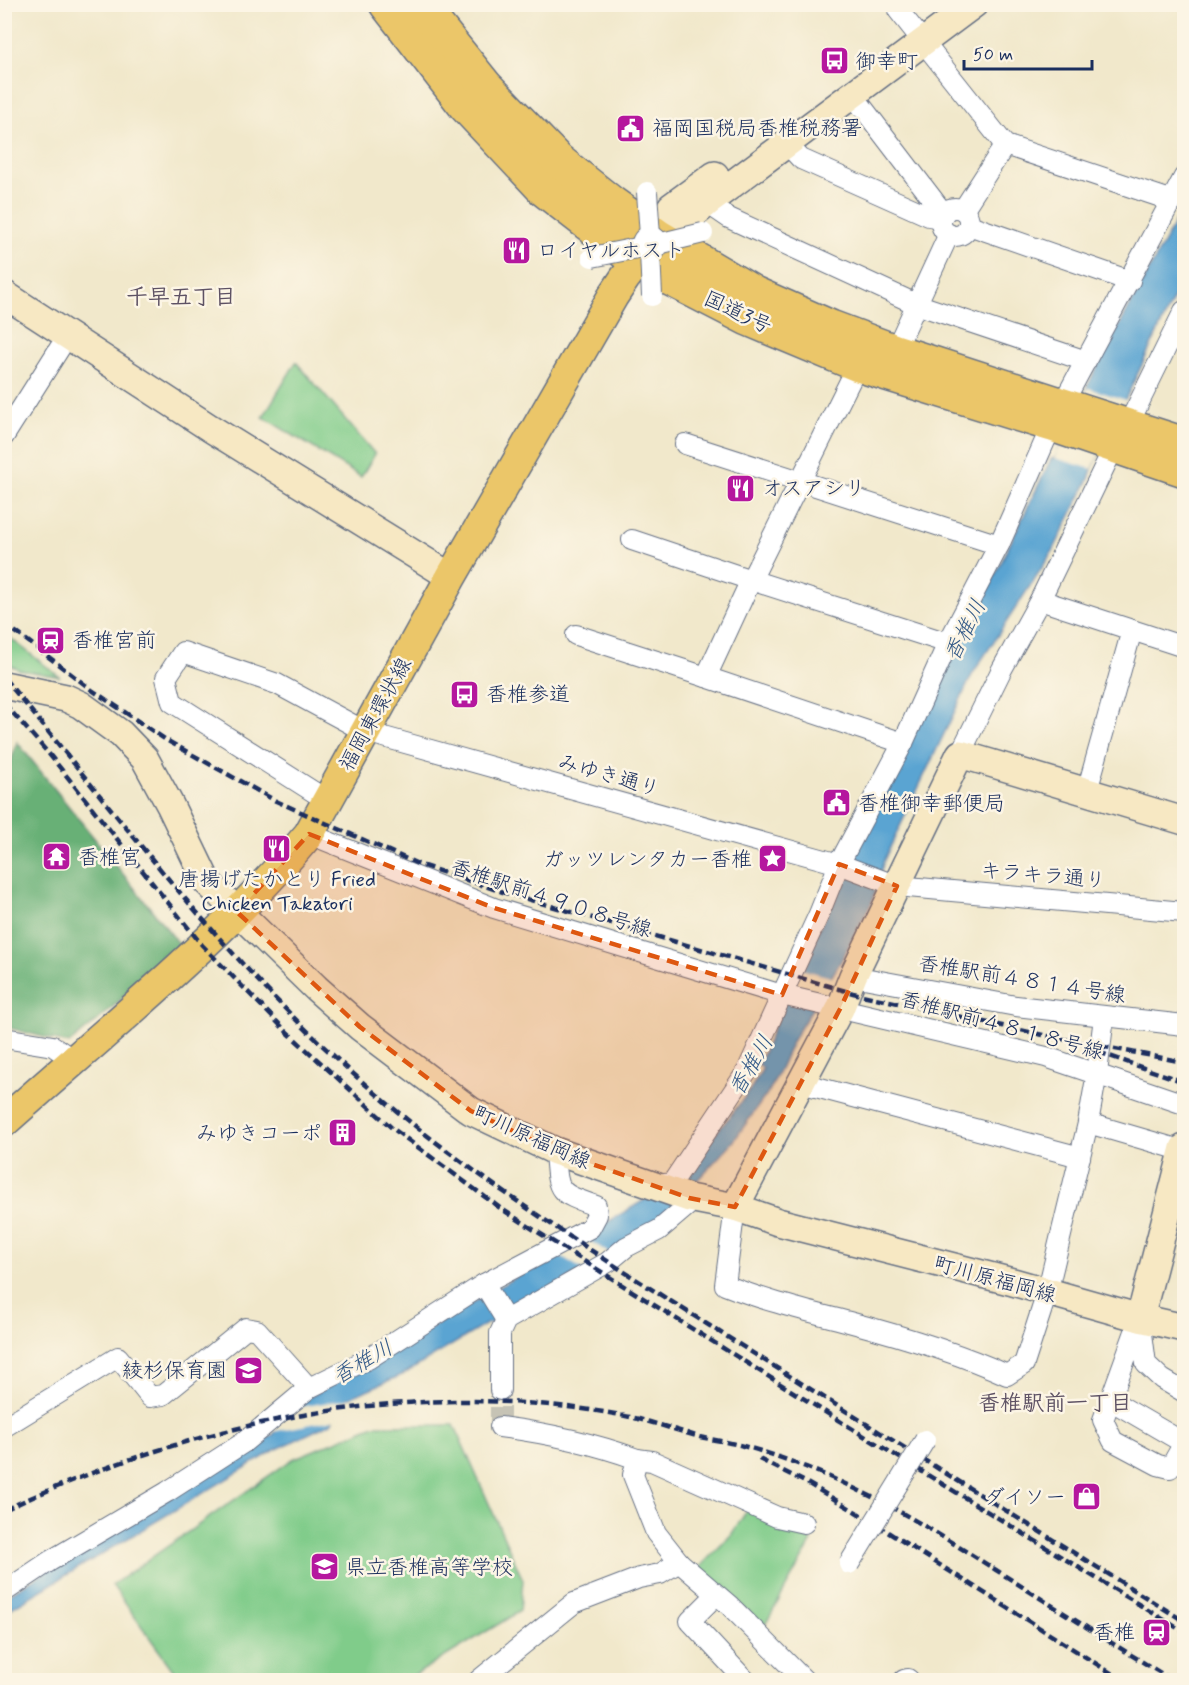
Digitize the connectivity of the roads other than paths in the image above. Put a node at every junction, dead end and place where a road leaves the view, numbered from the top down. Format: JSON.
{"nodes":[{"id":1,"x":386,"y":4,"type":"edge"},
{"id":2,"x":420,"y":4,"type":"edge"},
{"id":3,"x":946,"y":4,"type":"edge"},
{"id":4,"x":974,"y":4,"type":"edge"},
{"id":5,"x":912,"y":27,"type":"junction"},
{"id":6,"x":853,"y":95,"type":"junction"},
{"id":7,"x":787,"y":144,"type":"junction"},
{"id":8,"x":1005,"y":145,"type":"junction"},
{"id":9,"x":1185,"y":177,"type":"edge"},
{"id":10,"x":647,"y":192,"type":"dead end"},
{"id":11,"x":1173,"y":201,"type":"junction"},
{"id":12,"x":707,"y":202,"type":"junction"},
{"id":13,"x":966,"y":218,"type":"junction"},
{"id":14,"x":945,"y":222,"type":"junction"},
{"id":15,"x":703,"y":233,"type":"dead end"},
{"id":16,"x":649,"y":246,"type":"junction"},
{"id":17,"x":592,"y":257,"type":"dead end"},
{"id":18,"x":1130,"y":281,"type":"junction"},
{"id":19,"x":4,"y":294,"type":"edge"},
{"id":20,"x":652,"y":296,"type":"dead end"},
{"id":21,"x":916,"y":304,"type":"junction"},
{"id":22,"x":1185,"y":310,"type":"edge"},
{"id":23,"x":68,"y":335,"type":"junction"},
{"id":24,"x":895,"y":351,"type":"junction"},
{"id":25,"x":1086,"y":361,"type":"junction"},
{"id":26,"x":858,"y":365,"type":"junction"},
{"id":27,"x":1057,"y":415,"type":"junction"},
{"id":28,"x":4,"y":436,"type":"edge"},
{"id":29,"x":1121,"y":436,"type":"junction"},
{"id":30,"x":685,"y":444,"type":"dead end"},
{"id":31,"x":1185,"y":444,"type":"edge"},
{"id":32,"x":1185,"y":470,"type":"edge"},
{"id":33,"x":801,"y":482,"type":"junction"},
{"id":34,"x":633,"y":540,"type":"dead end"},
{"id":35,"x":999,"y":545,"type":"junction"},
{"id":36,"x":451,"y":577,"type":"junction"},
{"id":37,"x":751,"y":580,"type":"junction"},
{"id":38,"x":1040,"y":600,"type":"junction"},
{"id":39,"x":1132,"y":630,"type":"junction"},
{"id":40,"x":576,"y":635,"type":"dead end"},
{"id":41,"x":948,"y":643,"type":"junction"},
{"id":42,"x":1185,"y":647,"type":"edge"},
{"id":43,"x":706,"y":677,"type":"junction"},
{"id":44,"x":4,"y":685,"type":"edge"},
{"id":45,"x":366,"y":732,"type":"junction"},
{"id":46,"x":903,"y":743,"type":"junction"},
{"id":47,"x":960,"y":754,"type":"junction"},
{"id":48,"x":1087,"y":792,"type":"junction"},
{"id":49,"x":328,"y":801,"type":"junction"},
{"id":50,"x":1185,"y":821,"type":"edge"},
{"id":51,"x":309,"y":834,"type":"junction"},
{"id":52,"x":843,"y":866,"type":"junction"},
{"id":53,"x":888,"y":883,"type":"junction"},
{"id":54,"x":237,"y":912,"type":"junction"},
{"id":55,"x":1185,"y":912,"type":"edge"},
{"id":56,"x":853,"y":976,"type":"junction"},
{"id":57,"x":782,"y":995,"type":"junction"},
{"id":58,"x":840,"y":1009,"type":"junction"},
{"id":59,"x":1104,"y":1017,"type":"junction"},
{"id":60,"x":1185,"y":1025,"type":"edge"},
{"id":61,"x":4,"y":1038,"type":"edge"},
{"id":62,"x":73,"y":1060,"type":"junction"},
{"id":63,"x":1097,"y":1073,"type":"junction"},
{"id":64,"x":801,"y":1083,"type":"junction"},
{"id":65,"x":1185,"y":1104,"type":"edge"},
{"id":66,"x":4,"y":1122,"type":"edge"},
{"id":67,"x":1088,"y":1123,"type":"junction"},
{"id":68,"x":1184,"y":1150,"type":"edge"},
{"id":69,"x":555,"y":1151,"type":"junction"},
{"id":70,"x":1080,"y":1157,"type":"junction"},
{"id":71,"x":652,"y":1186,"type":"junction"},
{"id":72,"x":688,"y":1198,"type":"junction"},
{"id":73,"x":735,"y":1207,"type":"junction"},
{"id":74,"x":484,"y":1284,"type":"junction"},
{"id":75,"x":1047,"y":1293,"type":"junction"},
{"id":76,"x":1140,"y":1318,"type":"junction"},
{"id":77,"x":506,"y":1320,"type":"junction"},
{"id":78,"x":1185,"y":1328,"type":"edge"},
{"id":79,"x":309,"y":1388,"type":"junction"},
{"id":80,"x":500,"y":1390,"type":"tunnel mouth"},
{"id":81,"x":1185,"y":1392,"type":"edge"},
{"id":82,"x":1110,"y":1400,"type":"junction"},
{"id":83,"x":4,"y":1427,"type":"edge"},
{"id":84,"x":500,"y":1427,"type":"dead end"},
{"id":85,"x":925,"y":1440,"type":"dead end"},
{"id":86,"x":1184,"y":1443,"type":"edge"},
{"id":87,"x":637,"y":1459,"type":"junction"},
{"id":88,"x":804,"y":1523,"type":"dead end"},
{"id":89,"x":679,"y":1562,"type":"junction"},
{"id":90,"x":849,"y":1564,"type":"dead end"},
{"id":91,"x":4,"y":1592,"type":"edge"},
{"id":92,"x":716,"y":1595,"type":"junction"},
{"id":93,"x":481,"y":1680,"type":"edge"},
{"id":94,"x":745,"y":1680,"type":"edge"},
{"id":95,"x":804,"y":1680,"type":"edge"},
{"id":96,"x":904,"y":1680,"type":"edge"},
{"id":97,"x":909,"y":1680,"type":"edge"}],
"edges":[{"from":1,"to":16,"type":"highway","name":"国道3号"},
{"from":2,"to":16,"type":"highway","name":"国道3号"},
{"from":3,"to":5,"type":"street"},
{"from":4,"to":5,"type":"street"},
{"from":5,"to":6,"type":"street"},
{"from":5,"to":8,"type":"street"},
{"from":5,"to":16,"type":"street"},
{"from":6,"to":7,"type":"street"},
{"from":6,"to":14,"type":"street"},
{"from":7,"to":12,"type":"street"},
{"from":7,"to":14,"type":"street"},
{"from":8,"to":11,"type":"street"},
{"from":8,"to":13,"type":"street"},
{"from":9,"to":11,"type":"street"},
{"from":10,"to":16,"type":"street","bridge":true},
{"from":11,"to":18,"type":"street"},
{"from":12,"to":16,"type":"street"},
{"from":12,"to":21,"type":"street"},
{"from":13,"to":14,"type":"street"},
{"from":13,"to":18,"type":"street"},
{"from":14,"to":21,"type":"street"},
{"from":15,"to":16,"type":"street","bridge":true},
{"from":16,"to":17,"type":"street","bridge":true},
{"from":16,"to":20,"type":"street","bridge":true},
{"from":16,"to":24,"type":"highway","name":"国道3号"},
{"from":16,"to":26,"type":"highway","name":"国道3号"},
{"from":16,"to":36,"type":"main road","name":"福岡東環状線"},
{"from":18,"to":25,"type":"street"},
{"from":19,"to":23,"type":"street"},
{"from":21,"to":24,"type":"street"},
{"from":21,"to":25,"type":"street"},
{"from":22,"to":29,"type":"street"},
{"from":23,"to":28,"type":"street"},
{"from":23,"to":36,"type":"street"},
{"from":24,"to":27,"type":"highway","name":"国道3号"},
{"from":25,"to":27,"type":"street"},
{"from":26,"to":27,"type":"highway","name":"国道3号"},
{"from":26,"to":33,"type":"street"},
{"from":27,"to":29,"type":"highway","name":"国道3号"},
{"from":27,"to":35,"type":"street"},
{"from":29,"to":31,"type":"highway","name":"国道3号"},
{"from":29,"to":32,"type":"highway","name":"国道3号"},
{"from":29,"to":38,"type":"street"},
{"from":30,"to":33,"type":"street"},
{"from":33,"to":35,"type":"street"},
{"from":33,"to":37,"type":"street"},
{"from":34,"to":37,"type":"street"},
{"from":35,"to":41,"type":"street"},
{"from":36,"to":45,"type":"main road","name":"福岡東環状線"},
{"from":37,"to":41,"type":"street"},
{"from":37,"to":43,"type":"street"},
{"from":38,"to":39,"type":"street"},
{"from":38,"to":47,"type":"street"},
{"from":39,"to":42,"type":"street"},
{"from":39,"to":48,"type":"street"},
{"from":40,"to":43,"type":"street"},
{"from":41,"to":46,"type":"street"},
{"from":43,"to":46,"type":"street"},
{"from":44,"to":54,"type":"street","name":"町川原福岡線"},
{"from":45,"to":49,"type":"main road","name":"福岡東環状線"},
{"from":45,"to":49,"type":"street","name":"みゆき通り"},
{"from":45,"to":52,"type":"street","name":"みゆき通り"},
{"from":46,"to":52,"type":"street"},
{"from":47,"to":48,"type":"street"},
{"from":47,"to":53,"type":"street"},
{"from":48,"to":50,"type":"street"},
{"from":49,"to":51,"type":"main road","name":"福岡東環状線"},
{"from":51,"to":54,"type":"main road","name":"福岡東環状線"},
{"from":51,"to":57,"type":"street","name":"香椎駅前４９０８号線"},
{"from":52,"to":53,"type":"street","name":"みゆき通り"},
{"from":52,"to":57,"type":"street"},
{"from":53,"to":55,"type":"street","name":"キラキラ通り"},
{"from":53,"to":56,"type":"street"},
{"from":54,"to":62,"type":"main road","name":"福岡東環状線"},
{"from":54,"to":69,"type":"street","name":"町川原福岡線"},
{"from":56,"to":58,"type":"street"},
{"from":56,"to":59,"type":"street","name":"香椎駅前４８１４号線"},
{"from":57,"to":58,"type":"street","name":"香椎駅前４９０８号線"},
{"from":57,"to":71,"type":"street"},
{"from":58,"to":63,"type":"street","name":"香椎駅前４８１８号線"},
{"from":58,"to":64,"type":"street"},
{"from":59,"to":60,"type":"street","name":"香椎駅前４８１４号線"},
{"from":59,"to":63,"type":"street"},
{"from":61,"to":62,"type":"street"},
{"from":62,"to":66,"type":"main road","name":"福岡東環状線"},
{"from":63,"to":65,"type":"street","name":"香椎駅前４８１８号線"},
{"from":63,"to":67,"type":"street"},
{"from":64,"to":70,"type":"street"},
{"from":64,"to":73,"type":"street"},
{"from":67,"to":68,"type":"street"},
{"from":67,"to":70,"type":"street"},
{"from":68,"to":76,"type":"street"},
{"from":69,"to":71,"type":"street","name":"町川原福岡線"},
{"from":69,"to":74,"type":"street"},
{"from":70,"to":75,"type":"street"},
{"from":71,"to":72,"type":"street","name":"町川原福岡線"},
{"from":72,"to":73,"type":"street","name":"町川原福岡線"},
{"from":72,"to":77,"type":"street"},
{"from":73,"to":75,"type":"street","name":"町川原福岡線"},
{"from":73,"to":75,"type":"street"},
{"from":74,"to":77,"type":"street"},
{"from":74,"to":79,"type":"street"},
{"from":75,"to":76,"type":"street","name":"町川原福岡線"},
{"from":76,"to":78,"type":"street","name":"町川原福岡線"},
{"from":76,"to":81,"type":"street"},
{"from":76,"to":82,"type":"street"},
{"from":77,"to":80,"type":"street"},
{"from":79,"to":83,"type":"street"},
{"from":79,"to":91,"type":"street"},
{"from":82,"to":86,"type":"street"},
{"from":82,"to":86,"type":"street"},
{"from":84,"to":87,"type":"street"},
{"from":85,"to":90,"type":"street","bridge":true},
{"from":87,"to":88,"type":"street"},
{"from":87,"to":89,"type":"street"},
{"from":89,"to":92,"type":"street"},
{"from":89,"to":93,"type":"street"},
{"from":92,"to":94,"type":"street"},
{"from":92,"to":95,"type":"street"},
{"from":96,"to":97,"type":"street"}]}
